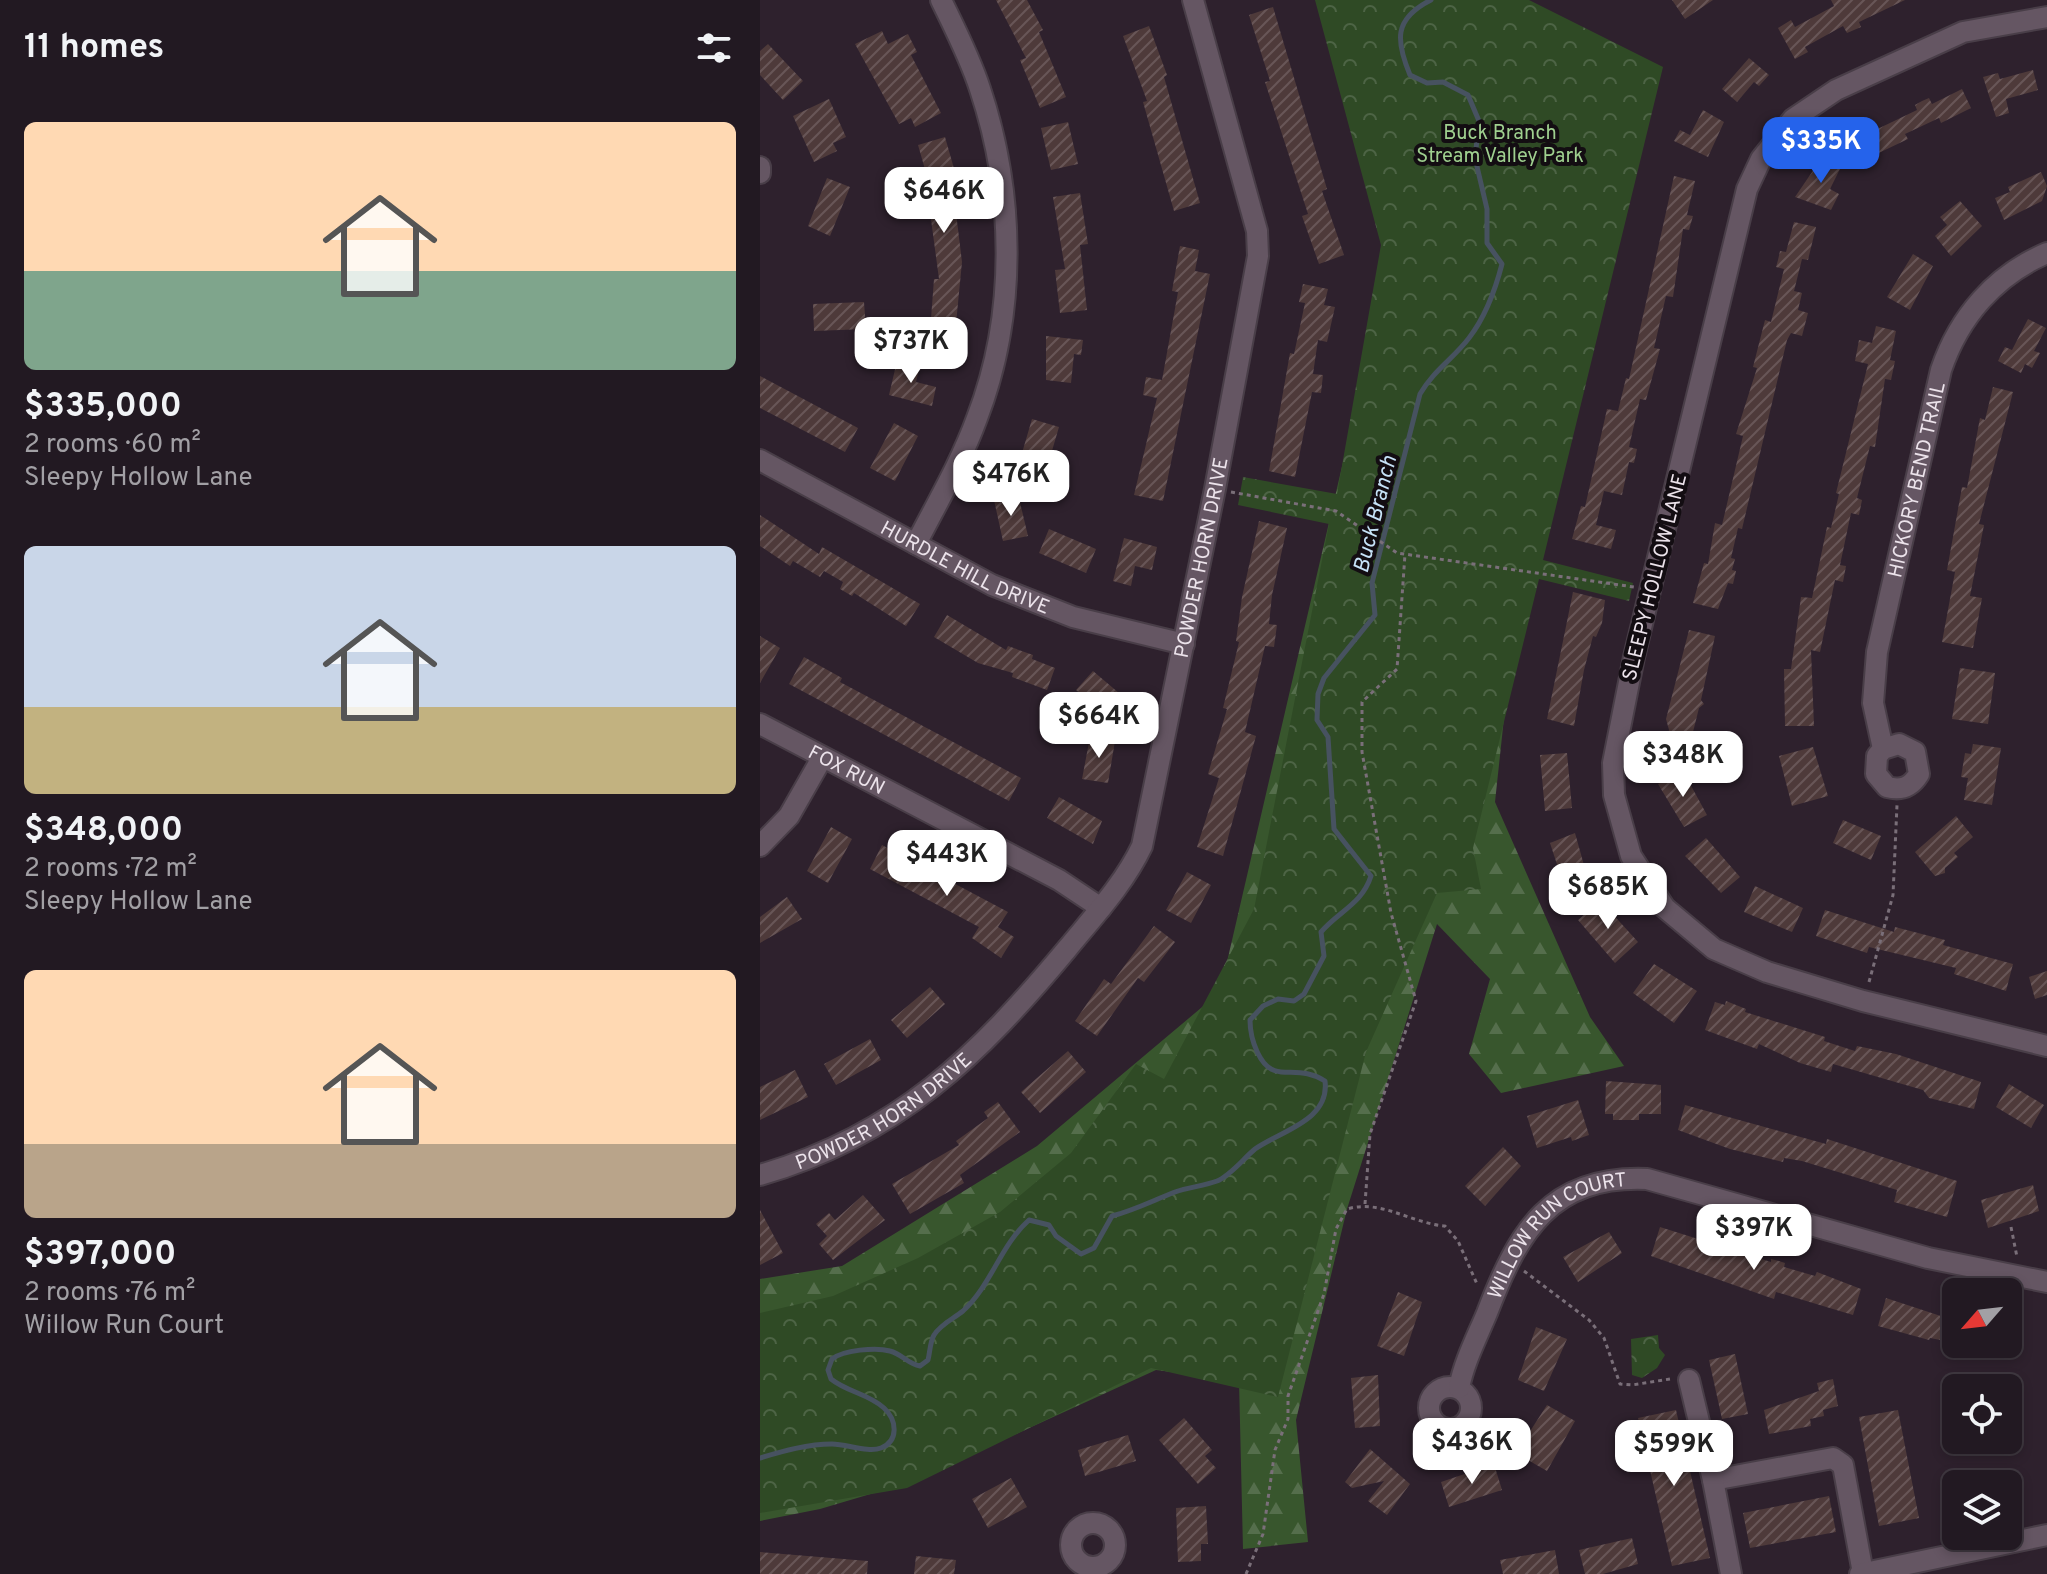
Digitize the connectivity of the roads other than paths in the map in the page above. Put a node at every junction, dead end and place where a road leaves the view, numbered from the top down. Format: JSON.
{"nodes":[{"id":1,"x":941,"y":0,"type":"edge"},
{"id":2,"x":1193,"y":0,"type":"edge"},
{"id":3,"x":2047,"y":17,"type":"edge"},
{"id":4,"x":760,"y":167,"type":"edge"},
{"id":5,"x":760,"y":173,"type":"edge"},
{"id":6,"x":2047,"y":253,"type":"edge"},
{"id":7,"x":760,"y":460,"type":"edge"},
{"id":8,"x":916,"y":544,"type":"junction"},
{"id":9,"x":1184,"y":644,"type":"junction"},
{"id":10,"x":760,"y":724,"type":"edge"},
{"id":11,"x":1883,"y":749,"type":"junction"},
{"id":12,"x":822,"y":758,"type":"junction"},
{"id":13,"x":760,"y":846,"type":"edge"},
{"id":14,"x":1101,"y":908,"type":"junction"},
{"id":15,"x":2047,"y":1046,"type":"edge"},
{"id":16,"x":760,"y":1175,"type":"edge"},
{"id":17,"x":2047,"y":1282,"type":"edge"},
{"id":18,"x":1689,"y":1380,"type":"road end"},
{"id":19,"x":1459,"y":1388,"type":"dead end"},
{"id":20,"x":1713,"y":1480,"type":"junction"},
{"id":21,"x":2047,"y":1535,"type":"edge"},
{"id":22,"x":1731,"y":1574,"type":"edge"},
{"id":23,"x":1862,"y":1574,"type":"edge"}],
"edges":[{"from":1,"to":8,"type":"street"},
{"from":2,"to":9,"type":"street","name":"POWDER HORN DRIVE"},
{"from":3,"to":15,"type":"street","name":"SLEEPY HOLLOW LANE"},
{"from":4,"to":5,"type":"street"},
{"from":6,"to":11,"type":"street","name":"HICKORY BEND TRAIL"},
{"from":7,"to":8,"type":"street","name":"HURDLE HILL DRIVE"},
{"from":8,"to":9,"type":"street","name":"HURDLE HILL DRIVE"},
{"from":9,"to":14,"type":"street","name":"POWDER HORN DRIVE"},
{"from":10,"to":12,"type":"street","name":"FOX RUN"},
{"from":11,"to":11,"type":"street","name":"HICKORY BEND TRAIL"},
{"from":12,"to":13,"type":"street"},
{"from":12,"to":14,"type":"street","name":"FOX RUN"},
{"from":14,"to":16,"type":"street","name":"POWDER HORN DRIVE"},
{"from":17,"to":19,"type":"street","name":"WILLOW RUN COURT"},
{"from":18,"to":20,"type":"street"},
{"from":20,"to":22,"type":"street"},
{"from":20,"to":23,"type":"street"},
{"from":21,"to":23,"type":"street"}]}
